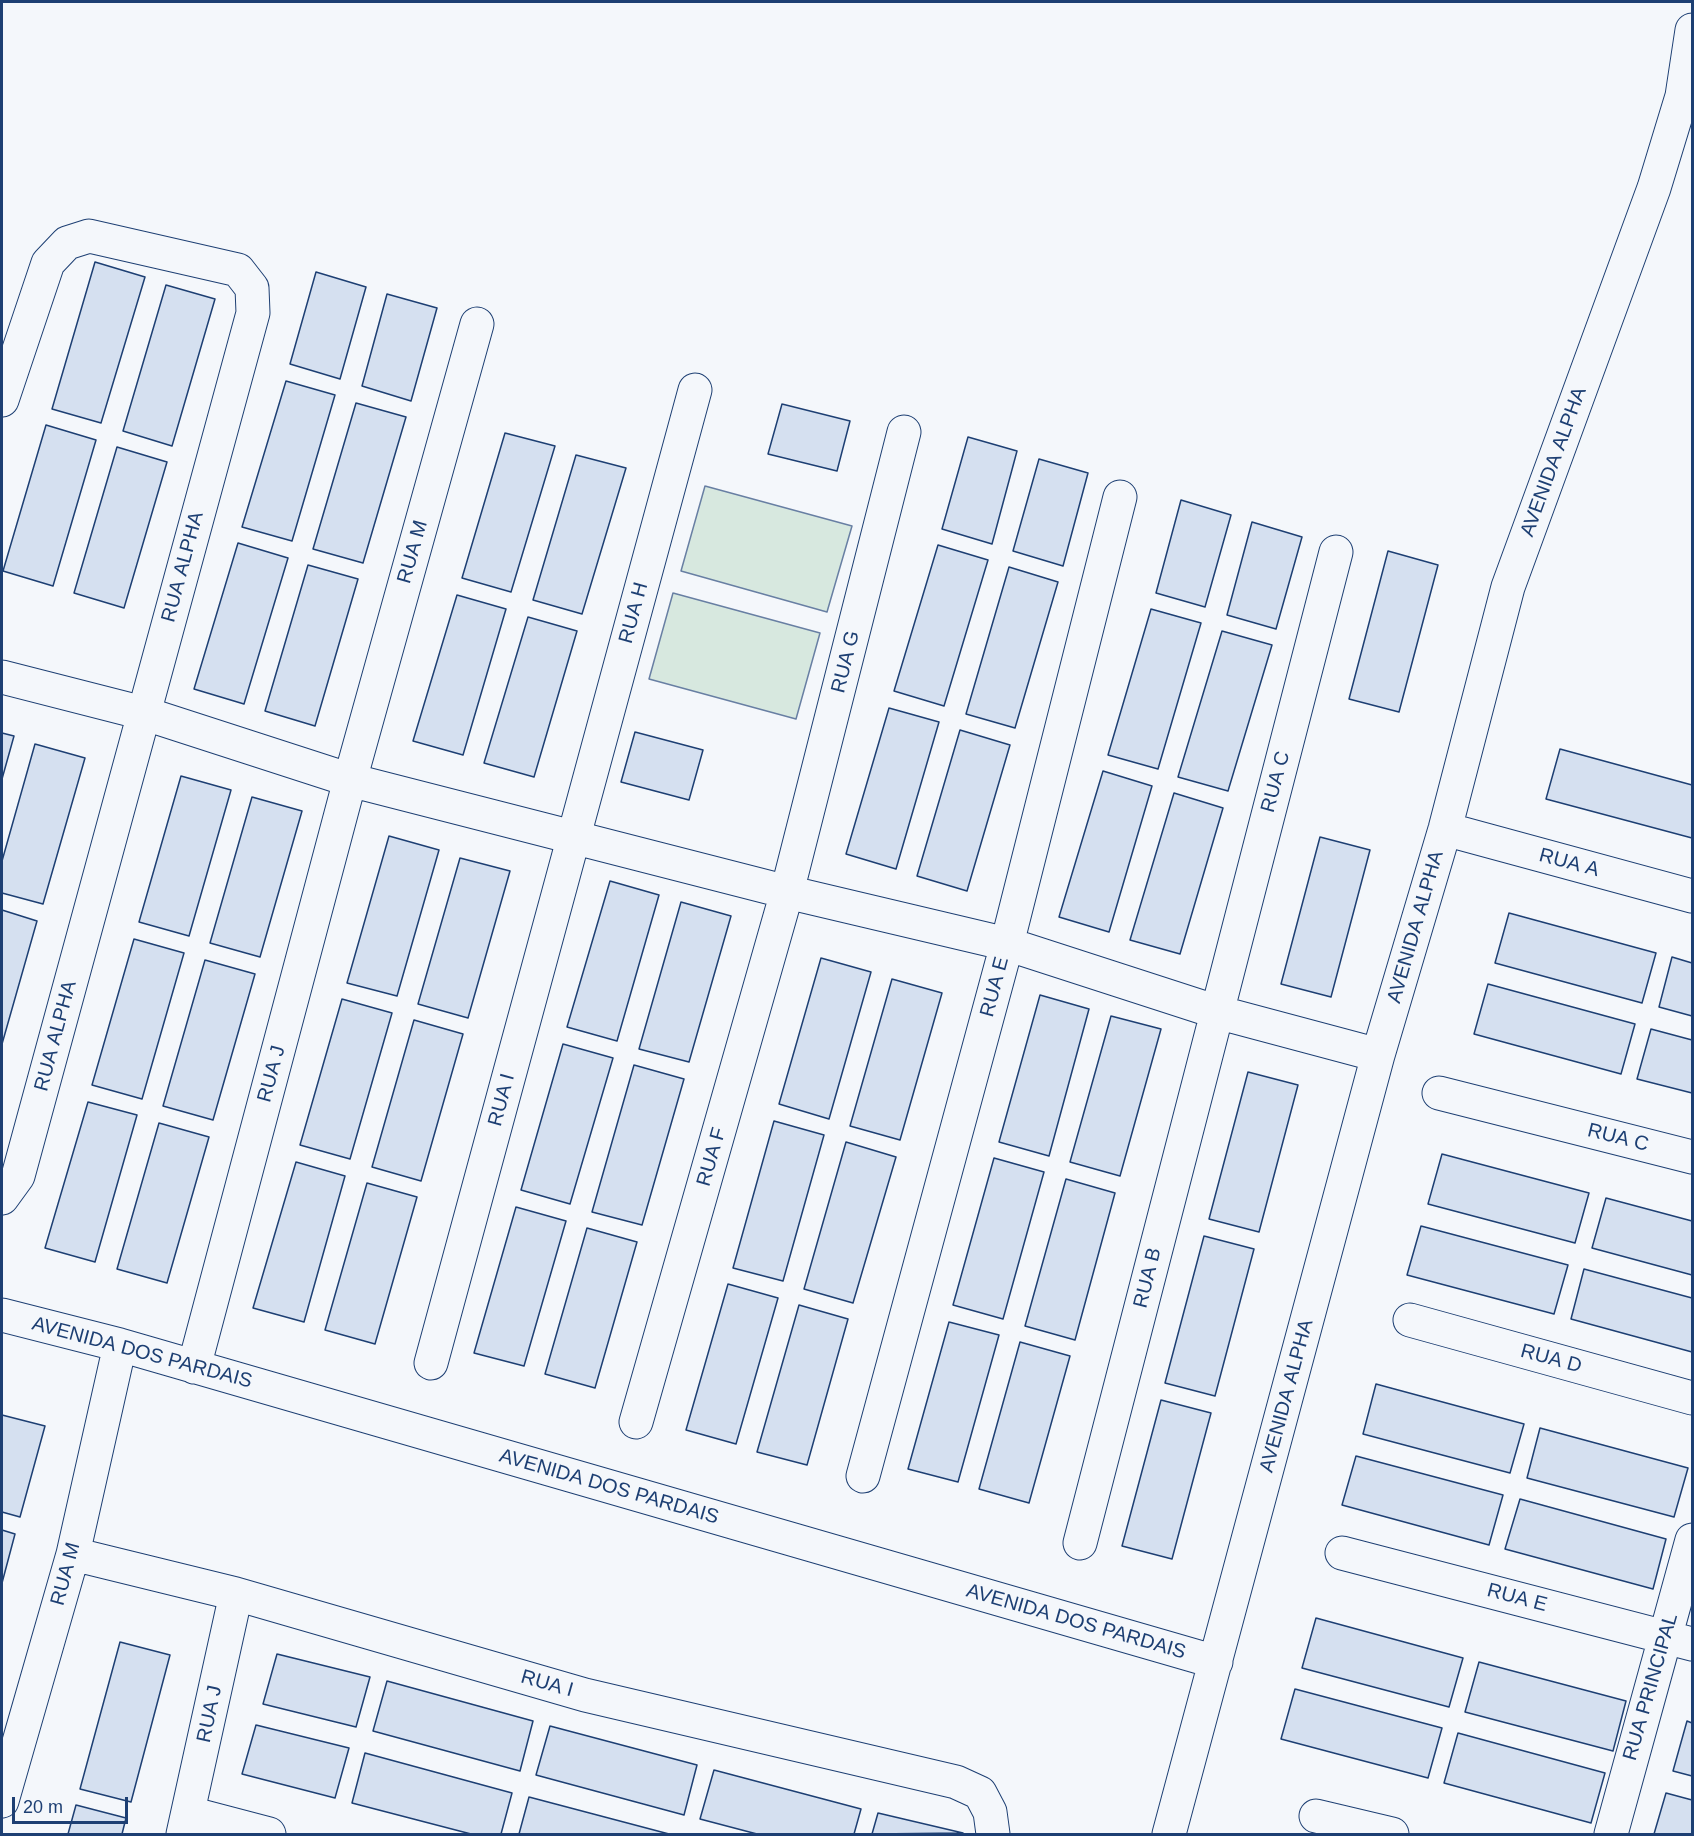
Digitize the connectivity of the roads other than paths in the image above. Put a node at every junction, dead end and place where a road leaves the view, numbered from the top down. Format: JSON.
{"nodes":[{"id":1,"x":1692,"y":30,"type":"edge"},
{"id":2,"x":477,"y":324,"type":"dead end"},
{"id":3,"x":696,"y":390,"type":"dead end"},
{"id":4,"x":2,"y":400,"type":"edge"},
{"id":5,"x":904,"y":432,"type":"dead end"},
{"id":6,"x":1120,"y":497,"type":"dead end"},
{"id":7,"x":1336,"y":552,"type":"dead end"},
{"id":8,"x":2,"y":677,"type":"edge"},
{"id":9,"x":143,"y":713,"type":"junction"},
{"id":10,"x":350,"y":780,"type":"junction"},
{"id":11,"x":1445,"y":829,"type":"junction"},
{"id":12,"x":573,"y":837,"type":"junction"},
{"id":13,"x":787,"y":892,"type":"junction"},
{"id":14,"x":1692,"y":896,"type":"edge"},
{"id":15,"x":1007,"y":944,"type":"junction"},
{"id":16,"x":1217,"y":1012,"type":"junction"},
{"id":17,"x":1378,"y":1055,"type":"junction"},
{"id":18,"x":1440,"y":1092,"type":"dead end"},
{"id":19,"x":1692,"y":1157,"type":"edge"},
{"id":20,"x":2,"y":1198,"type":"edge"},
{"id":21,"x":2,"y":1315,"type":"edge"},
{"id":22,"x":1410,"y":1320,"type":"dead end"},
{"id":23,"x":120,"y":1345,"type":"junction"},
{"id":24,"x":431,"y":1363,"type":"dead end"},
{"id":25,"x":194,"y":1366,"type":"junction"},
{"id":26,"x":1692,"y":1398,"type":"edge"},
{"id":27,"x":636,"y":1422,"type":"dead end"},
{"id":28,"x":863,"y":1476,"type":"dead end"},
{"id":29,"x":1692,"y":1540,"type":"edge"},
{"id":30,"x":1080,"y":1543,"type":"dead end"},
{"id":31,"x":1342,"y":1553,"type":"dead end"},
{"id":32,"x":73,"y":1554,"type":"junction"},
{"id":33,"x":236,"y":1594,"type":"junction"},
{"id":34,"x":1679,"y":1640,"type":"edge"},
{"id":35,"x":1216,"y":1662,"type":"junction"},
{"id":36,"x":2,"y":1801,"type":"edge"},
{"id":37,"x":1316,"y":1816,"type":"dead end"},
{"id":38,"x":186,"y":1824,"type":"edge"},
{"id":39,"x":268,"y":1834,"type":"edge"},
{"id":40,"x":993,"y":1834,"type":"edge"},
{"id":41,"x":1168,"y":1834,"type":"edge"},
{"id":42,"x":1392,"y":1834,"type":"edge"},
{"id":43,"x":1611,"y":1834,"type":"edge"}],
"edges":[{"from":1,"to":11,"type":"street","name":"AVENIDA ALPHA"},
{"from":2,"to":10,"type":"street","name":"RUA M"},
{"from":3,"to":12,"type":"street","name":"RUA H"},
{"from":4,"to":9,"type":"street","name":"RUA ALPHA"},
{"from":5,"to":13,"type":"street","name":"RUA G"},
{"from":6,"to":15,"type":"street","name":"RUA E"},
{"from":7,"to":16,"type":"street","name":"RUA C"},
{"from":8,"to":9,"type":"street"},
{"from":9,"to":10,"type":"street"},
{"from":9,"to":20,"type":"street","name":"RUA ALPHA"},
{"from":10,"to":12,"type":"street"},
{"from":10,"to":25,"type":"street","name":"RUA J"},
{"from":11,"to":14,"type":"street","name":"RUA A"},
{"from":11,"to":17,"type":"street","name":"AVENIDA ALPHA"},
{"from":12,"to":13,"type":"street"},
{"from":12,"to":24,"type":"street","name":"RUA I"},
{"from":13,"to":15,"type":"street"},
{"from":13,"to":27,"type":"street","name":"RUA F"},
{"from":15,"to":16,"type":"street"},
{"from":15,"to":28,"type":"street","name":"RUA E"},
{"from":16,"to":17,"type":"street"},
{"from":16,"to":30,"type":"street","name":"RUA B"},
{"from":17,"to":35,"type":"street","name":"AVENIDA ALPHA"},
{"from":18,"to":19,"type":"street","name":"RUA C"},
{"from":21,"to":23,"type":"street","name":"AVENIDA DOS PARDAIS"},
{"from":22,"to":26,"type":"street","name":"RUA D"},
{"from":23,"to":25,"type":"street","name":"AVENIDA DOS PARDAIS"},
{"from":23,"to":32,"type":"street","name":"RUA M"},
{"from":25,"to":35,"type":"street","name":"AVENIDA DOS PARDAIS"},
{"from":29,"to":34,"type":"street","name":"RUA PRINCIPAL"},
{"from":31,"to":34,"type":"street","name":"RUA E"},
{"from":32,"to":33,"type":"street","name":"RUA I"},
{"from":32,"to":36,"type":"street","name":"RUA M"},
{"from":33,"to":38,"type":"street","name":"RUA J"},
{"from":33,"to":40,"type":"street","name":"RUA I"},
{"from":34,"to":43,"type":"street","name":"RUA PRINCIPAL"},
{"from":35,"to":41,"type":"street","name":"AVENIDA ALPHA"},
{"from":37,"to":42,"type":"street"},
{"from":38,"to":39,"type":"street"}]}
